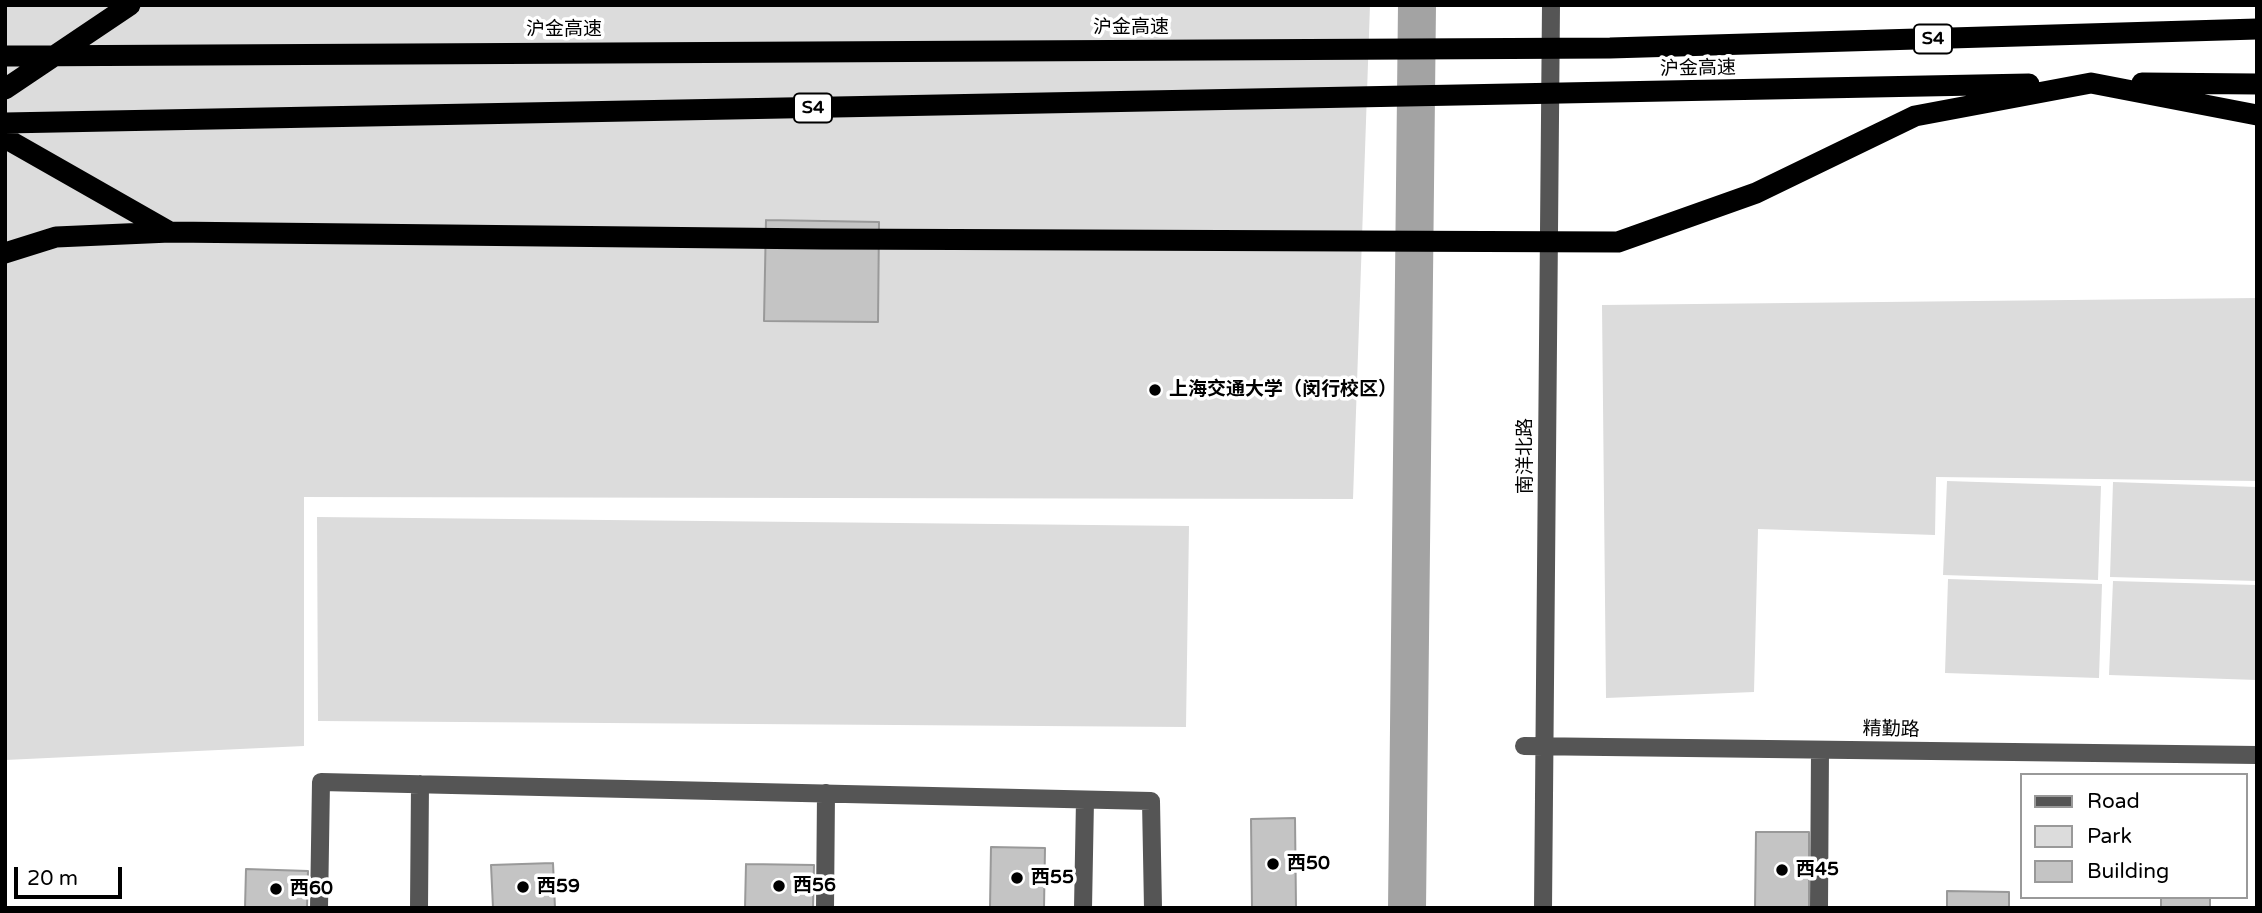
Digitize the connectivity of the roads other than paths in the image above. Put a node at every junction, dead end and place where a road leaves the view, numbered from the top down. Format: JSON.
{"nodes":[{"id":1,"x":130,"y":5,"type":"edge"},
{"id":2,"x":1550,"y":5,"type":"edge"},
{"id":3,"x":2257,"y":29,"type":"edge"},
{"id":4,"x":5,"y":56,"type":"edge"},
{"id":5,"x":2091,"y":83,"type":"junction"},
{"id":6,"x":2257,"y":84,"type":"edge"},
{"id":7,"x":5,"y":89,"type":"edge"},
{"id":8,"x":2257,"y":115,"type":"edge"},
{"id":9,"x":5,"y":123,"type":"edge"},
{"id":10,"x":5,"y":138,"type":"edge"},
{"id":11,"x":170,"y":233,"type":"junction"},
{"id":12,"x":5,"y":253,"type":"edge"},
{"id":13,"x":1524,"y":746,"type":"dead end"},
{"id":14,"x":1544,"y":747,"type":"junction"},
{"id":15,"x":1820,"y":750,"type":"junction"},
{"id":16,"x":2257,"y":755,"type":"edge"},
{"id":17,"x":420,"y":784,"type":"junction"},
{"id":18,"x":826,"y":793,"type":"junction"},
{"id":19,"x":1084,"y":800,"type":"junction"},
{"id":20,"x":319,"y":908,"type":"edge"},
{"id":21,"x":419,"y":908,"type":"edge"},
{"id":22,"x":825,"y":908,"type":"edge"},
{"id":23,"x":1083,"y":908,"type":"edge"},
{"id":24,"x":1153,"y":908,"type":"edge"},
{"id":25,"x":1543,"y":908,"type":"edge"},
{"id":26,"x":1819,"y":908,"type":"edge"}],
"edges":[{"from":1,"to":7,"type":"highway"},
{"from":2,"to":14,"type":"lane","name":"南洋北路"},
{"from":3,"to":4,"type":"highway","name":"沪金高速","number":"S4"},
{"from":5,"to":6,"type":"highway","name":"沪金高速","number":"S4"},
{"from":5,"to":8,"type":"highway","name":"沪金高速","number":"S4"},
{"from":5,"to":9,"type":"highway","name":"沪金高速","number":"S4"},
{"from":5,"to":11,"type":"highway"},
{"from":10,"to":11,"type":"highway"},
{"from":11,"to":12,"type":"highway"},
{"from":13,"to":14,"type":"lane","name":"精勤路"},
{"from":14,"to":15,"type":"lane","name":"精勤路"},
{"from":14,"to":25,"type":"lane","name":"南洋北路"},
{"from":15,"to":16,"type":"lane","name":"精勤路"},
{"from":15,"to":26,"type":"lane"},
{"from":17,"to":18,"type":"lane"},
{"from":17,"to":20,"type":"lane"},
{"from":17,"to":21,"type":"lane"},
{"from":18,"to":19,"type":"lane"},
{"from":18,"to":22,"type":"lane"},
{"from":19,"to":23,"type":"lane"},
{"from":19,"to":24,"type":"lane"}]}
